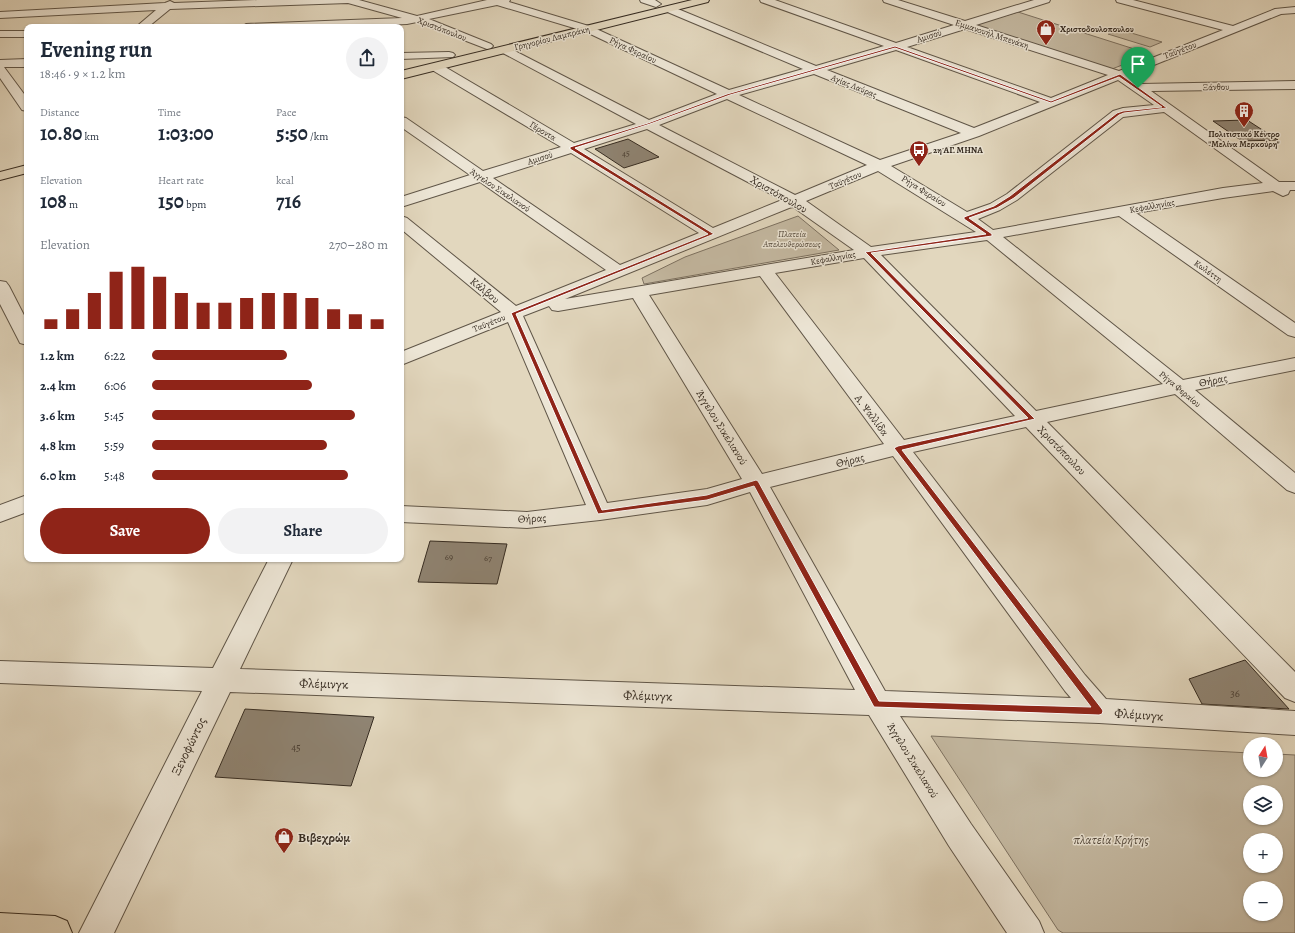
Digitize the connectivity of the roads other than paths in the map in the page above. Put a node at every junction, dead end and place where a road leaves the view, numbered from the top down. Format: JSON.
{"nodes":[{"id":1,"x":352,"y":0,"type":"edge"},
{"id":2,"x":498,"y":0,"type":"edge"},
{"id":3,"x":645,"y":0,"type":"edge"},
{"id":4,"x":704,"y":0,"type":"edge"},
{"id":5,"x":765,"y":0,"type":"edge"},
{"id":6,"x":888,"y":0,"type":"edge"},
{"id":7,"x":1045,"y":0,"type":"edge"},
{"id":8,"x":1121,"y":0,"type":"edge"},
{"id":9,"x":171,"y":3,"type":"edge"},
{"id":10,"x":19,"y":4,"type":"dead end"},
{"id":11,"x":656,"y":4,"type":"junction"},
{"id":12,"x":671,"y":4,"type":"edge"},
{"id":13,"x":1283,"y":8,"type":"edge"},
{"id":14,"x":0,"y":14,"type":"edge"},
{"id":15,"x":418,"y":20,"type":"junction"},
{"id":16,"x":1295,"y":21,"type":"edge"},
{"id":17,"x":145,"y":24,"type":"edge"},
{"id":18,"x":324,"y":24,"type":"edge"},
{"id":19,"x":963,"y":25,"type":"junction"},
{"id":20,"x":581,"y":27,"type":"junction"},
{"id":21,"x":1233,"y":29,"type":"junction"},
{"id":22,"x":0,"y":34,"type":"edge"},
{"id":23,"x":24,"y":34,"type":"edge"},
{"id":24,"x":895,"y":47,"type":"junction"},
{"id":25,"x":496,"y":48,"type":"junction"},
{"id":26,"x":450,"y":55,"type":"junction"},
{"id":27,"x":404,"y":56,"type":"edge"},
{"id":28,"x":24,"y":63,"type":"edge"},
{"id":29,"x":0,"y":64,"type":"edge"},
{"id":30,"x":404,"y":66,"type":"edge"},
{"id":31,"x":436,"y":67,"type":"junction"},
{"id":32,"x":813,"y":69,"type":"junction"},
{"id":33,"x":0,"y":70,"type":"edge"},
{"id":34,"x":404,"y":74,"type":"edge"},
{"id":35,"x":1120,"y":75,"type":"junction"},
{"id":36,"x":1294,"y":86,"type":"edge"},
{"id":37,"x":1138,"y":88,"type":"junction"},
{"id":38,"x":729,"y":94,"type":"junction"},
{"id":39,"x":1051,"y":102,"type":"junction"},
{"id":40,"x":24,"y":103,"type":"edge"},
{"id":41,"x":1166,"y":108,"type":"junction"},
{"id":42,"x":404,"y":123,"type":"edge"},
{"id":43,"x":649,"y":124,"type":"junction"},
{"id":44,"x":974,"y":133,"type":"junction"},
{"id":45,"x":572,"y":148,"type":"junction"},
{"id":46,"x":24,"y":159,"type":"edge"},
{"id":47,"x":0,"y":165,"type":"edge"},
{"id":48,"x":880,"y":165,"type":"junction"},
{"id":49,"x":24,"y":170,"type":"edge"},
{"id":50,"x":0,"y":176,"type":"edge"},
{"id":51,"x":480,"y":176,"type":"junction"},
{"id":52,"x":1276,"y":186,"type":"junction"},
{"id":53,"x":1295,"y":186,"type":"edge"},
{"id":54,"x":1295,"y":200,"type":"edge"},
{"id":55,"x":404,"y":201,"type":"edge"},
{"id":56,"x":795,"y":201,"type":"junction"},
{"id":57,"x":1122,"y":211,"type":"junction"},
{"id":58,"x":966,"y":218,"type":"junction"},
{"id":59,"x":404,"y":223,"type":"edge"},
{"id":60,"x":711,"y":234,"type":"junction"},
{"id":61,"x":990,"y":235,"type":"junction"},
{"id":62,"x":868,"y":252,"type":"junction"},
{"id":63,"x":764,"y":270,"type":"junction"},
{"id":64,"x":618,"y":271,"type":"junction"},
{"id":65,"x":0,"y":286,"type":"edge"},
{"id":66,"x":638,"y":292,"type":"junction"},
{"id":67,"x":513,"y":313,"type":"junction"},
{"id":68,"x":22,"y":322,"type":"edge"},
{"id":69,"x":0,"y":329,"type":"edge"},
{"id":70,"x":1295,"y":331,"type":"edge"},
{"id":71,"x":404,"y":358,"type":"edge"},
{"id":72,"x":1295,"y":364,"type":"edge"},
{"id":73,"x":1179,"y":387,"type":"junction"},
{"id":74,"x":1032,"y":419,"type":"junction"},
{"id":75,"x":898,"y":448,"type":"junction"},
{"id":76,"x":756,"y":483,"type":"junction"},
{"id":77,"x":1295,"y":485,"type":"edge"},
{"id":78,"x":24,"y":504,"type":"edge"},
{"id":79,"x":600,"y":512,"type":"junction"},
{"id":80,"x":0,"y":514,"type":"edge"},
{"id":81,"x":404,"y":514,"type":"edge"},
{"id":82,"x":280,"y":562,"type":"edge"},
{"id":83,"x":0,"y":672,"type":"edge"},
{"id":84,"x":221,"y":679,"type":"junction"},
{"id":85,"x":1295,"y":690,"type":"edge"},
{"id":86,"x":877,"y":704,"type":"junction"},
{"id":87,"x":1099,"y":711,"type":"junction"},
{"id":88,"x":1295,"y":724,"type":"edge"},
{"id":89,"x":0,"y":930,"type":"edge"},
{"id":90,"x":55,"y":933,"type":"edge"},
{"id":91,"x":96,"y":933,"type":"edge"},
{"id":92,"x":1027,"y":933,"type":"edge"}],
"edges":[{"from":1,"to":9,"type":"street","name":"Χριστόπουλου"},
{"from":1,"to":15,"type":"street","name":"Χριστόπουλου"},
{"from":2,"to":15,"type":"street"},
{"from":2,"to":20,"type":"street","name":"Ρήγα Φεραίου"},
{"from":3,"to":11,"type":"street"},
{"from":4,"to":12,"type":"main road","name":"Γρηγορίου Λαμπράκη"},
{"from":5,"to":24,"type":"street"},
{"from":6,"to":19,"type":"street","name":"Εμμανουήλ Μπενάκη"},
{"from":7,"to":19,"type":"street","name":"Αμισού"},
{"from":8,"to":21,"type":"street"},
{"from":9,"to":14,"type":"street","name":"Χριστόπουλου"},
{"from":9,"to":17,"type":"street"},
{"from":10,"to":14,"type":"street"},
{"from":11,"to":12,"type":"main road","name":"Γρηγορίου Λαμπράκη"},
{"from":11,"to":20,"type":"main road","name":"Γρηγορίου Λαμπράκη"},
{"from":12,"to":20,"type":"main road","name":"Γρηγορίου Λαμπράκη"},
{"from":12,"to":32,"type":"street","name":"Αγίας Λαύρας"},
{"from":13,"to":16,"type":"street"},
{"from":13,"to":21,"type":"street","name":"Ταϋγέτου"},
{"from":15,"to":18,"type":"street"},
{"from":15,"to":25,"type":"street","name":"Χριστόπουλου"},
{"from":19,"to":24,"type":"street","name":"Αμισού"},
{"from":19,"to":35,"type":"street","name":"Εμμανουήλ Μπενάκη"},
{"from":20,"to":25,"type":"main road","name":"Γρηγορίου Λαμπράκη"},
{"from":20,"to":25,"type":"main road","name":"Γρηγορίου Λαμπράκη"},
{"from":20,"to":38,"type":"street","name":"Ρήγα Φεραίου"},
{"from":21,"to":35,"type":"street","name":"Ταϋγέτου"},
{"from":22,"to":23,"type":"street"},
{"from":24,"to":32,"type":"street","name":"Αμισού"},
{"from":24,"to":39,"type":"street"},
{"from":25,"to":26,"type":"main road","name":"Γρηγορίου Λαμπράκη"},
{"from":25,"to":31,"type":"main road","name":"Γρηγορίου Λαμπράκη"},
{"from":25,"to":43,"type":"street","name":"Χριστόπουλου"},
{"from":26,"to":27,"type":"street"},
{"from":26,"to":30,"type":"main road","name":"Γρηγορίου Λαμπράκη"},
{"from":28,"to":29,"type":"street"},
{"from":31,"to":34,"type":"main road","name":"Γρηγορίου Λαμπράκη"},
{"from":31,"to":45,"type":"street","name":"Γέροντα"},
{"from":32,"to":38,"type":"street","name":"Αμισού"},
{"from":32,"to":44,"type":"street","name":"Αγίας Λαύρας"},
{"from":33,"to":40,"type":"street"},
{"from":35,"to":37,"type":"street","name":"Εμμανουήλ Μπενάκη"},
{"from":35,"to":39,"type":"street","name":"Ταϋγέτου"},
{"from":36,"to":37,"type":"street","name":"Ξάνθου"},
{"from":37,"to":41,"type":"street","name":"Εμμανουήλ Μπενάκη"},
{"from":38,"to":43,"type":"street","name":"Αμισού"},
{"from":38,"to":48,"type":"street","name":"Ρήγα Φεραίου"},
{"from":39,"to":44,"type":"street","name":"Ταϋγέτου"},
{"from":41,"to":52,"type":"street","name":"Εμμανουήλ Μπενάκη"},
{"from":41,"to":58,"type":"street"},
{"from":42,"to":51,"type":"street","name":"Άγγελου Σικελιανού"},
{"from":43,"to":45,"type":"street","name":"Αμισού"},
{"from":43,"to":56,"type":"street","name":"Χριστόπουλου"},
{"from":44,"to":48,"type":"street","name":"Ταϋγέτου"},
{"from":45,"to":51,"type":"street","name":"Αμισού"},
{"from":45,"to":60,"type":"street","name":"Γέροντα"},
{"from":46,"to":47,"type":"main road"},
{"from":48,"to":56,"type":"street","name":"Ταϋγέτου"},
{"from":48,"to":58,"type":"street","name":"Ρήγα Φεραίου"},
{"from":49,"to":50,"type":"main road"},
{"from":51,"to":55,"type":"street","name":"Αμισού"},
{"from":51,"to":64,"type":"street","name":"Άγγελου Σικελιανού"},
{"from":52,"to":53,"type":"street","name":"Κεφαλληνίας"},
{"from":52,"to":54,"type":"street","name":"Εμμανουήλ Μπενάκη"},
{"from":52,"to":57,"type":"street","name":"Κεφαλληνίας"},
{"from":56,"to":60,"type":"street","name":"Ταϋγέτου"},
{"from":56,"to":62,"type":"street","name":"Χριστόπουλου"},
{"from":57,"to":61,"type":"street","name":"Κεφαλληνίας"},
{"from":57,"to":70,"type":"street","name":"Κωλέττη"},
{"from":58,"to":61,"type":"street","name":"Ρήγα Φεραίου"},
{"from":59,"to":67,"type":"street","name":"Κάλβου"},
{"from":60,"to":64,"type":"street","name":"Ταϋγέτου"},
{"from":61,"to":62,"type":"street","name":"Κεφαλληνίας"},
{"from":61,"to":73,"type":"street","name":"Ρήγα Φεραίου"},
{"from":62,"to":63,"type":"street","name":"Κεφαλληνίας"},
{"from":62,"to":74,"type":"street","name":"Χριστόπουλου"},
{"from":63,"to":66,"type":"street","name":"Κεφαλληνίας"},
{"from":63,"to":75,"type":"street","name":"Α. Ψαλλίδα"},
{"from":64,"to":67,"type":"street","name":"Ταϋγέτου"},
{"from":65,"to":68,"type":"street"},
{"from":66,"to":67,"type":"street","name":"Κεφαλληνίας"},
{"from":66,"to":76,"type":"street","name":"Άγγελου Σικελιανού"},
{"from":67,"to":71,"type":"street","name":"Ταϋγέτου"},
{"from":67,"to":79,"type":"street","name":"Κάλβου"},
{"from":68,"to":69,"type":"street"},
{"from":72,"to":73,"type":"street","name":"Θήρας"},
{"from":73,"to":74,"type":"street","name":"Θήρας"},
{"from":73,"to":77,"type":"street","name":"Ρήγα Φεραίου"},
{"from":74,"to":75,"type":"street","name":"Θήρας"},
{"from":74,"to":85,"type":"street","name":"Χριστόπουλου"},
{"from":75,"to":76,"type":"street","name":"Θήρας"},
{"from":75,"to":87,"type":"street","name":"Α. Ψαλλίδα"},
{"from":76,"to":79,"type":"street","name":"Θήρας"},
{"from":76,"to":86,"type":"street","name":"Άγγελου Σικελιανού"},
{"from":78,"to":80,"type":"street"},
{"from":79,"to":81,"type":"street","name":"Θήρας"},
{"from":82,"to":84,"type":"street","name":"Ξενοφώντος"},
{"from":83,"to":84,"type":"street","name":"Φλέμινγκ"},
{"from":84,"to":86,"type":"street","name":"Φλέμινγκ"},
{"from":84,"to":91,"type":"street","name":"Ξενοφώντος"},
{"from":86,"to":87,"type":"street","name":"Φλέμινγκ"},
{"from":86,"to":92,"type":"street","name":"Άγγελου Σικελιανού"},
{"from":87,"to":88,"type":"street","name":"Φλέμινγκ"},
{"from":89,"to":90,"type":"main road"}]}
